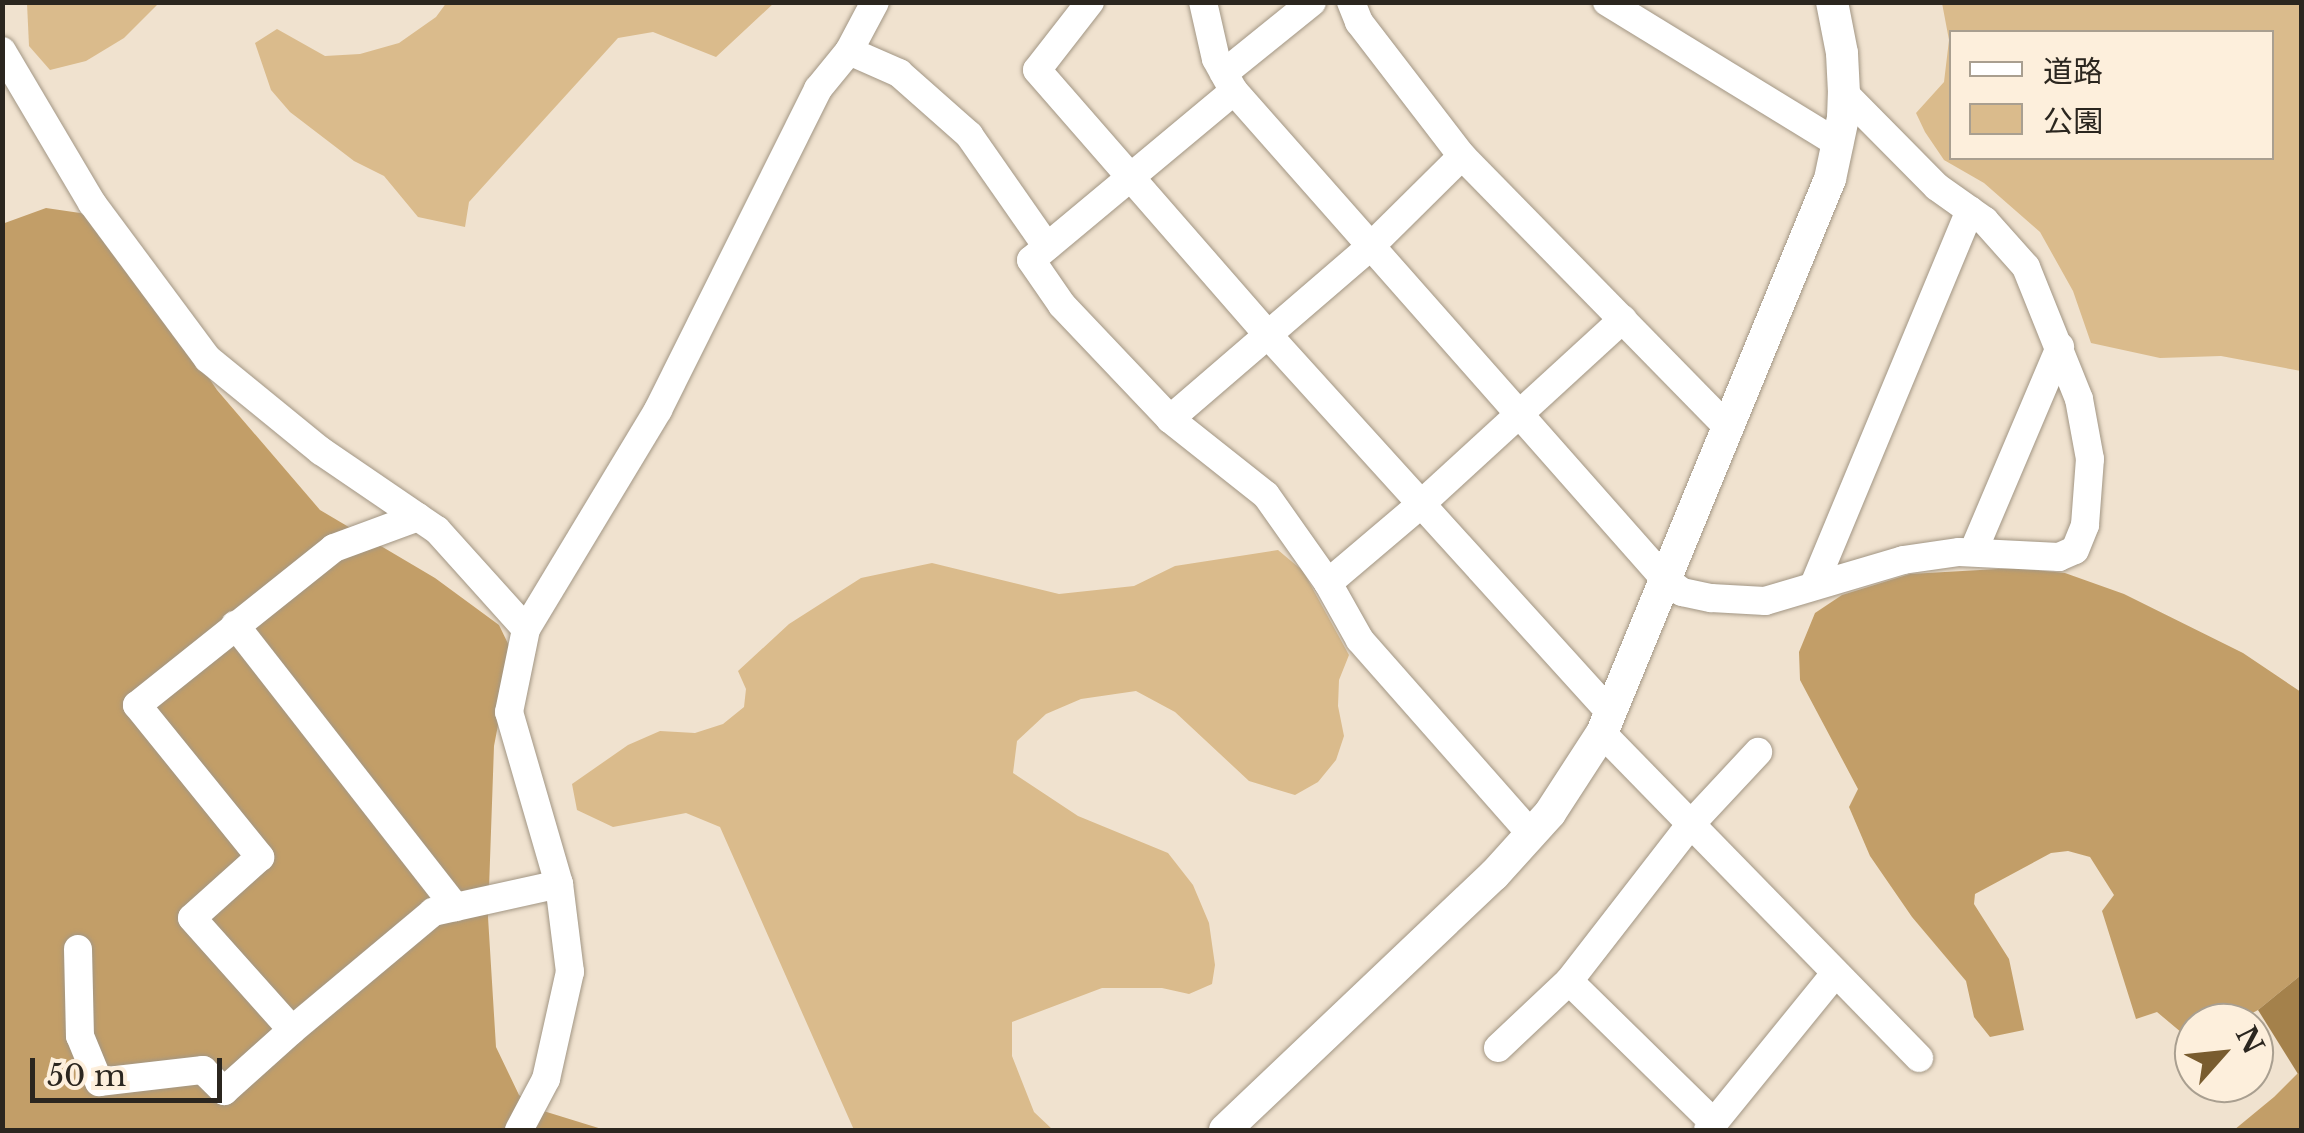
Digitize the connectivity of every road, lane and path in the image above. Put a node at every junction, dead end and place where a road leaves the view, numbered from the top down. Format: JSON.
{"nodes":[{"id":1,"x":874,"y":2,"type":"edge"},
{"id":2,"x":1090,"y":2,"type":"edge"},
{"id":3,"x":1203,"y":2,"type":"edge"},
{"id":4,"x":1312,"y":2,"type":"edge"},
{"id":5,"x":1351,"y":2,"type":"edge"},
{"id":6,"x":1607,"y":2,"type":"edge"},
{"id":7,"x":1832,"y":2,"type":"edge"},
{"id":8,"x":2,"y":52,"type":"edge"},
{"id":9,"x":849,"y":52,"type":"junction"},
{"id":10,"x":1229,"y":82,"type":"junction"},
{"id":11,"x":1844,"y":93,"type":"junction"},
{"id":12,"x":1839,"y":144,"type":"junction"},
{"id":13,"x":1462,"y":156,"type":"junction"},
{"id":14,"x":1130,"y":178,"type":"junction"},
{"id":15,"x":1970,"y":210,"type":"junction"},
{"id":16,"x":1047,"y":246,"type":"junction"},
{"id":17,"x":1371,"y":246,"type":"junction"},
{"id":18,"x":1623,"y":319,"type":"junction"},
{"id":19,"x":1268,"y":335,"type":"junction"},
{"id":20,"x":2060,"y":347,"type":"junction"},
{"id":21,"x":1520,"y":415,"type":"junction"},
{"id":22,"x":1170,"y":420,"type":"junction"},
{"id":23,"x":1726,"y":428,"type":"junction"},
{"id":24,"x":1420,"y":505,"type":"junction"},
{"id":25,"x":418,"y":517,"type":"junction"},
{"id":26,"x":1973,"y":552,"type":"junction"},
{"id":27,"x":1664,"y":578,"type":"junction"},
{"id":28,"x":1328,"y":583,"type":"junction"},
{"id":29,"x":1814,"y":585,"type":"junction"},
{"id":30,"x":235,"y":625,"type":"junction"},
{"id":31,"x":526,"y":629,"type":"junction"},
{"id":32,"x":1604,"y":721,"type":"junction"},
{"id":33,"x":1758,"y":752,"type":"dead end"},
{"id":34,"x":1690,"y":825,"type":"junction"},
{"id":35,"x":1531,"y":834,"type":"junction"},
{"id":36,"x":558,"y":884,"type":"junction"},
{"id":37,"x":456,"y":907,"type":"junction"},
{"id":38,"x":78,"y":949,"type":"dead end"},
{"id":39,"x":1834,"y":975,"type":"junction"},
{"id":40,"x":1569,"y":981,"type":"junction"},
{"id":41,"x":292,"y":1030,"type":"junction"},
{"id":42,"x":1498,"y":1048,"type":"dead end"},
{"id":43,"x":1919,"y":1058,"type":"dead end"},
{"id":44,"x":1711,"y":1126,"type":"edge"},
{"id":45,"x":519,"y":1130,"type":"edge"},
{"id":46,"x":1225,"y":1130,"type":"edge"}],
"edges":[{"from":1,"to":9,"type":"street"},
{"from":2,"to":14,"type":"street"},
{"from":3,"to":10,"type":"street"},
{"from":4,"to":10,"type":"street"},
{"from":5,"to":13,"type":"street"},
{"from":6,"to":12,"type":"street"},
{"from":7,"to":11,"type":"street"},
{"from":8,"to":25,"type":"street"},
{"from":9,"to":16,"type":"street"},
{"from":9,"to":31,"type":"street"},
{"from":10,"to":14,"type":"street"},
{"from":10,"to":17,"type":"street"},
{"from":11,"to":12,"type":"street"},
{"from":11,"to":15,"type":"street"},
{"from":12,"to":23,"type":"street"},
{"from":13,"to":17,"type":"street"},
{"from":13,"to":18,"type":"street"},
{"from":14,"to":16,"type":"street"},
{"from":14,"to":19,"type":"street"},
{"from":15,"to":20,"type":"street"},
{"from":15,"to":29,"type":"street"},
{"from":16,"to":22,"type":"street"},
{"from":17,"to":19,"type":"street"},
{"from":17,"to":21,"type":"street"},
{"from":18,"to":21,"type":"street"},
{"from":18,"to":23,"type":"street"},
{"from":19,"to":22,"type":"street"},
{"from":19,"to":24,"type":"street"},
{"from":20,"to":26,"type":"street"},
{"from":20,"to":26,"type":"street"},
{"from":21,"to":24,"type":"street"},
{"from":21,"to":27,"type":"street"},
{"from":22,"to":28,"type":"street"},
{"from":23,"to":27,"type":"street"},
{"from":24,"to":28,"type":"street"},
{"from":24,"to":32,"type":"street"},
{"from":25,"to":30,"type":"street"},
{"from":25,"to":31,"type":"street"},
{"from":26,"to":29,"type":"street"},
{"from":27,"to":29,"type":"street"},
{"from":27,"to":32,"type":"street"},
{"from":28,"to":35,"type":"street"},
{"from":30,"to":37,"type":"street"},
{"from":30,"to":41,"type":"street"},
{"from":31,"to":36,"type":"street"},
{"from":32,"to":34,"type":"street"},
{"from":32,"to":35,"type":"street"},
{"from":33,"to":34,"type":"street"},
{"from":34,"to":39,"type":"street"},
{"from":34,"to":40,"type":"street"},
{"from":35,"to":46,"type":"street"},
{"from":36,"to":37,"type":"street"},
{"from":36,"to":45,"type":"street"},
{"from":37,"to":41,"type":"street"},
{"from":38,"to":41,"type":"street"},
{"from":39,"to":43,"type":"street"},
{"from":39,"to":44,"type":"street"},
{"from":40,"to":42,"type":"street"},
{"from":40,"to":44,"type":"street"}]}
